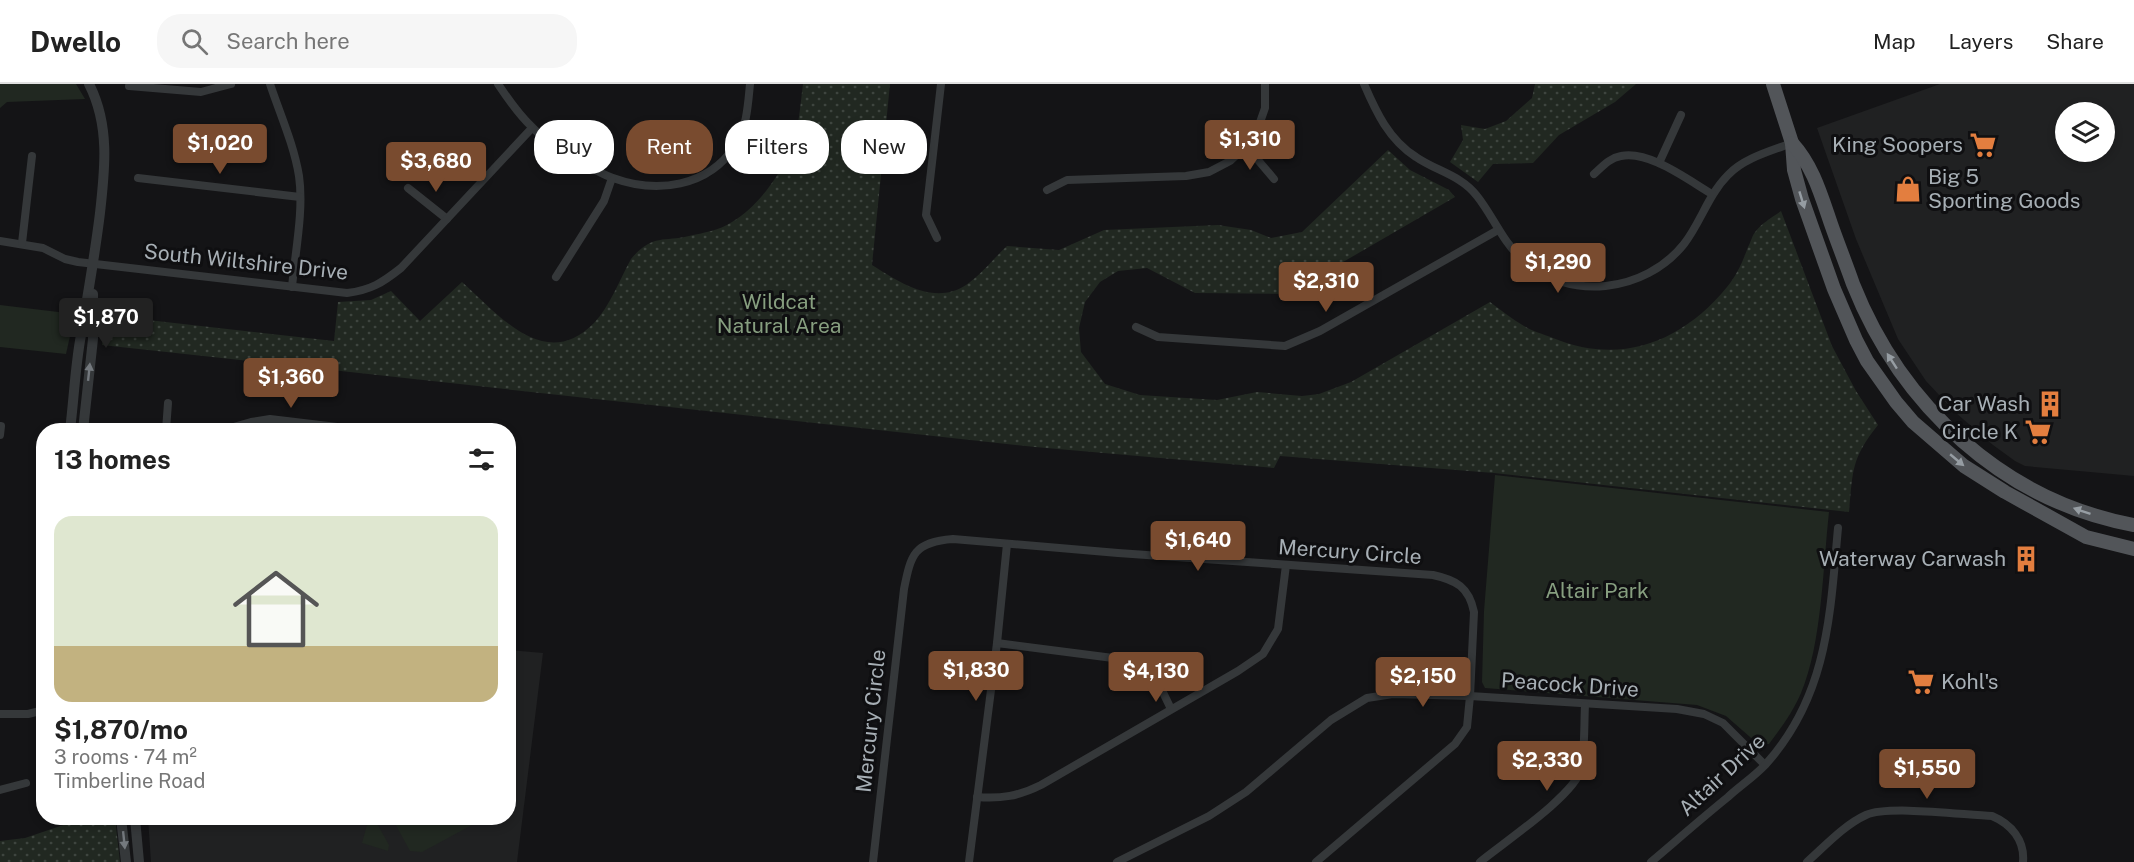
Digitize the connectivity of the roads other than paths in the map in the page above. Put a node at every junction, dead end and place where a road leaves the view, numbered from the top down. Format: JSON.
{"nodes":[{"id":1,"x":89,"y":84,"type":"edge"},
{"id":2,"x":231,"y":84,"type":"edge"},
{"id":3,"x":270,"y":84,"type":"edge"},
{"id":4,"x":498,"y":84,"type":"edge"},
{"id":5,"x":750,"y":84,"type":"edge"},
{"id":6,"x":941,"y":84,"type":"edge"},
{"id":7,"x":1265,"y":84,"type":"edge"},
{"id":8,"x":1364,"y":84,"type":"edge"},
{"id":9,"x":1773,"y":84,"type":"edge"},
{"id":10,"x":129,"y":86,"type":"dead end"},
{"id":11,"x":1681,"y":114,"type":"dead end"},
{"id":12,"x":532,"y":128,"type":"junction"},
{"id":13,"x":1792,"y":143,"type":"junction"},
{"id":14,"x":1246,"y":146,"type":"junction"},
{"id":15,"x":32,"y":156,"type":"dead end"},
{"id":16,"x":1659,"y":163,"type":"junction"},
{"id":17,"x":1594,"y":174,"type":"dead end"},
{"id":18,"x":138,"y":178,"type":"dead end"},
{"id":19,"x":612,"y":178,"type":"junction"},
{"id":20,"x":1274,"y":178,"type":"dead end"},
{"id":21,"x":408,"y":188,"type":"dead end"},
{"id":22,"x":1047,"y":190,"type":"dead end"},
{"id":23,"x":1712,"y":194,"type":"junction"},
{"id":24,"x":300,"y":197,"type":"junction"},
{"id":25,"x":447,"y":219,"type":"junction"},
{"id":26,"x":1498,"y":230,"type":"junction"},
{"id":27,"x":937,"y":238,"type":"dead end"},
{"id":28,"x":0,"y":241,"type":"edge"},
{"id":29,"x":22,"y":243,"type":"junction"},
{"id":30,"x":94,"y":264,"type":"junction"},
{"id":31,"x":556,"y":277,"type":"dead end"},
{"id":32,"x":292,"y":287,"type":"junction"},
{"id":33,"x":1136,"y":327,"type":"dead end"},
{"id":34,"x":168,"y":403,"type":"dead end"},
{"id":35,"x":71,"y":423,"type":"edge"},
{"id":36,"x":84,"y":423,"type":"edge"},
{"id":37,"x":167,"y":423,"type":"edge"},
{"id":38,"x":248,"y":423,"type":"edge"},
{"id":39,"x":303,"y":423,"type":"edge"},
{"id":40,"x":2134,"y":525,"type":"edge"},
{"id":41,"x":1838,"y":528,"type":"dead end"},
{"id":42,"x":1007,"y":544,"type":"junction"},
{"id":43,"x":2134,"y":549,"type":"edge"},
{"id":44,"x":1286,"y":566,"type":"junction"},
{"id":45,"x":997,"y":643,"type":"junction"},
{"id":46,"x":1470,"y":696,"type":"junction"},
{"id":47,"x":1585,"y":705,"type":"junction"},
{"id":48,"x":1171,"y":709,"type":"junction"},
{"id":49,"x":36,"y":712,"type":"edge"},
{"id":50,"x":0,"y":714,"type":"edge"},
{"id":51,"x":1765,"y":765,"type":"junction"},
{"id":52,"x":26,"y":783,"type":"dead end"},
{"id":53,"x":0,"y":790,"type":"edge"},
{"id":54,"x":977,"y":796,"type":"junction"},
{"id":55,"x":122,"y":825,"type":"edge"},
{"id":56,"x":136,"y":825,"type":"edge"},
{"id":57,"x":1487,"y":860,"type":"edge"},
{"id":58,"x":126,"y":862,"type":"edge"},
{"id":59,"x":139,"y":862,"type":"edge"},
{"id":60,"x":873,"y":862,"type":"edge"},
{"id":61,"x":969,"y":862,"type":"edge"},
{"id":62,"x":1117,"y":862,"type":"edge"},
{"id":63,"x":1316,"y":862,"type":"edge"},
{"id":64,"x":1651,"y":862,"type":"edge"},
{"id":65,"x":1807,"y":862,"type":"edge"},
{"id":66,"x":2023,"y":862,"type":"edge"}],
"edges":[{"from":1,"to":30,"type":"street"},
{"from":2,"to":10,"type":"street"},
{"from":3,"to":24,"type":"street"},
{"from":4,"to":12,"type":"street"},
{"from":5,"to":19,"type":"street"},
{"from":6,"to":27,"type":"street"},
{"from":7,"to":14,"type":"street"},
{"from":8,"to":26,"type":"street"},
{"from":9,"to":13,"type":"main road"},
{"from":11,"to":16,"type":"street"},
{"from":12,"to":19,"type":"street"},
{"from":12,"to":25,"type":"street","name":"South Wiltshire Drive"},
{"from":13,"to":23,"type":"street"},
{"from":40,"to":13,"type":"main road","one_way":true},
{"from":13,"to":43,"type":"main road","one_way":true},
{"from":14,"to":20,"type":"street"},
{"from":14,"to":22,"type":"street"},
{"from":15,"to":29,"type":"street"},
{"from":16,"to":17,"type":"street"},
{"from":16,"to":23,"type":"street"},
{"from":18,"to":24,"type":"street"},
{"from":19,"to":31,"type":"street"},
{"from":21,"to":25,"type":"street"},
{"from":23,"to":26,"type":"street"},
{"from":24,"to":32,"type":"street"},
{"from":25,"to":32,"type":"street","name":"South Wiltshire Drive"},
{"from":26,"to":33,"type":"street"},
{"from":28,"to":29,"type":"street","name":"South Wiltshire Drive"},
{"from":29,"to":30,"type":"street","name":"South Wiltshire Drive"},
{"from":30,"to":32,"type":"street","name":"South Wiltshire Drive"},
{"from":30,"to":35,"type":"street"},
{"from":36,"to":30,"type":"street","one_way":true},
{"from":34,"to":37,"type":"street"},
{"from":38,"to":39,"type":"street"},
{"from":41,"to":51,"type":"street","name":"Altair Drive"},
{"from":42,"to":44,"type":"street","name":"Mercury Circle"},
{"from":42,"to":45,"type":"street"},
{"from":42,"to":60,"type":"street","name":"Mercury Circle"},
{"from":44,"to":46,"type":"street","name":"Mercury Circle"},
{"from":44,"to":48,"type":"street"},
{"from":45,"to":48,"type":"street"},
{"from":45,"to":54,"type":"street"},
{"from":46,"to":47,"type":"street","name":"Peacock Drive"},
{"from":46,"to":62,"type":"street","name":"Peacock Drive"},
{"from":46,"to":63,"type":"street","name":"Mercury Circle"},
{"from":47,"to":51,"type":"street","name":"Peacock Drive"},
{"from":47,"to":57,"type":"street"},
{"from":48,"to":54,"type":"street"},
{"from":49,"to":50,"type":"street"},
{"from":51,"to":64,"type":"street","name":"Altair Drive"},
{"from":52,"to":53,"type":"street"},
{"from":54,"to":61,"type":"street"},
{"from":55,"to":58,"type":"street","one_way":true},
{"from":56,"to":59,"type":"street"},
{"from":65,"to":66,"type":"street"}]}
